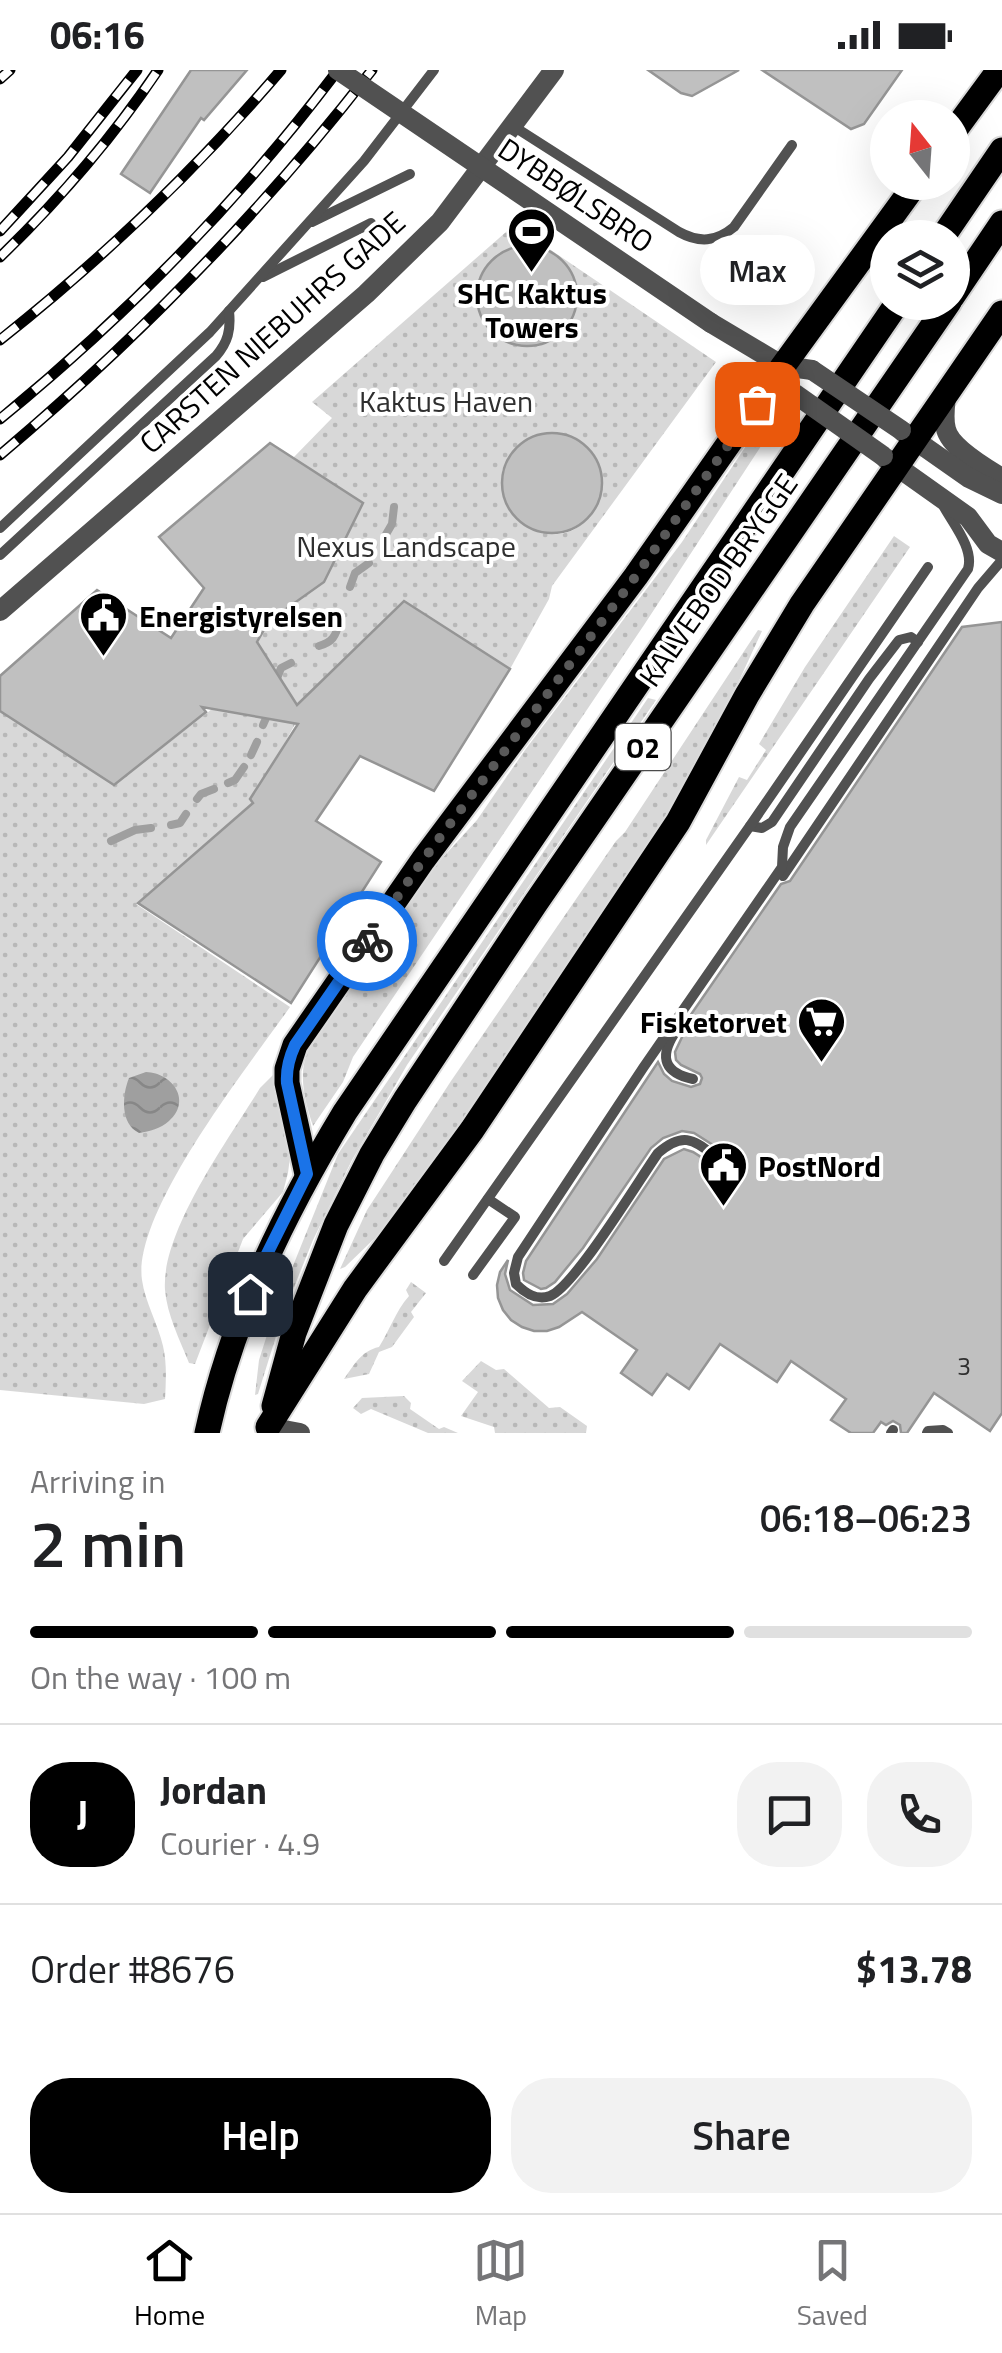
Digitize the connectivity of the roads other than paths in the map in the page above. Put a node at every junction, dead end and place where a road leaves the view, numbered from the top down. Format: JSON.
{"nodes":[{"id":1,"x":338,"y":70,"type":"edge"},
{"id":2,"x":434,"y":70,"type":"edge"},
{"id":3,"x":554,"y":70,"type":"edge"},
{"id":4,"x":999,"y":70,"type":"edge"},
{"id":5,"x":970,"y":109,"type":"edge"},
{"id":6,"x":513,"y":126,"type":"junction"},
{"id":7,"x":792,"y":145,"type":"dead end"},
{"id":8,"x":1002,"y":150,"type":"edge"},
{"id":9,"x":410,"y":174,"type":"dead end"},
{"id":10,"x":904,"y":200,"type":"edge"},
{"id":11,"x":954,"y":220,"type":"edge"},
{"id":12,"x":371,"y":223,"type":"dead end"},
{"id":13,"x":1002,"y":224,"type":"edge"},
{"id":14,"x":306,"y":225,"type":"junction"},
{"id":15,"x":970,"y":272,"type":"edge"},
{"id":16,"x":257,"y":280,"type":"junction"},
{"id":17,"x":229,"y":311,"type":"junction"},
{"id":18,"x":1002,"y":314,"type":"edge"},
{"id":19,"x":886,"y":320,"type":"edge"},
{"id":20,"x":937,"y":320,"type":"edge"},
{"id":21,"x":783,"y":366,"type":"junction"},
{"id":22,"x":946,"y":396,"type":"junction"},
{"id":23,"x":908,"y":436,"type":"junction"},
{"id":24,"x":890,"y":461,"type":"junction"},
{"id":25,"x":1002,"y":478,"type":"edge"},
{"id":26,"x":937,"y":493,"type":"junction"},
{"id":27,"x":1002,"y":494,"type":"edge"},
{"id":28,"x":0,"y":528,"type":"edge"},
{"id":29,"x":0,"y":555,"type":"edge"},
{"id":30,"x":1002,"y":556,"type":"edge"},
{"id":31,"x":928,"y":567,"type":"dead end"},
{"id":32,"x":0,"y":611,"type":"edge"},
{"id":33,"x":918,"y":642,"type":"junction"},
{"id":34,"x":750,"y":826,"type":"junction"},
{"id":35,"x":693,"y":1078,"type":"dead end"},
{"id":36,"x":722,"y":1160,"type":"dead end"},
{"id":37,"x":307,"y":1174,"type":"junction"},
{"id":38,"x":488,"y":1199,"type":"junction"},
{"id":39,"x":444,"y":1261,"type":"dead end"},
{"id":40,"x":473,"y":1274,"type":"dead end"},
{"id":41,"x":268,"y":1430,"type":"edge"},
{"id":42,"x":208,"y":1433,"type":"edge"},
{"id":43,"x":300,"y":1433,"type":"edge"},
{"id":44,"x":927,"y":1433,"type":"edge"},
{"id":45,"x":948,"y":1433,"type":"edge"}],
"edges":[{"from":1,"to":21,"type":"street","name":"DYBBØLSBRO","bridge":true},
{"from":2,"to":14,"type":"lane"},
{"from":3,"to":6,"type":"street","name":"CARSTEN NIEBUHRS GADE"},
{"from":4,"to":5,"type":"main road"},
{"from":6,"to":7,"type":"lane"},
{"from":6,"to":32,"type":"street","name":"CARSTEN NIEBUHRS GADE"},
{"from":8,"to":11,"type":"main road"},
{"from":9,"to":14,"type":"lane"},
{"from":10,"to":21,"type":"main road"},
{"from":12,"to":16,"type":"lane"},
{"from":13,"to":15,"type":"main road","name":"KALVEBOD BRYGGE","number":"O2"},
{"from":14,"to":16,"type":"lane"},
{"from":16,"to":17,"type":"lane"},
{"from":17,"to":28,"type":"lane"},
{"from":17,"to":29,"type":"lane"},
{"from":18,"to":22,"type":"main road"},
{"from":19,"to":37,"type":"main road","name":"KALVEBOD BRYGGE","number":"O2"},
{"from":20,"to":41,"type":"main road","name":"KALVEBOD BRYGGE","number":"O2"},
{"from":21,"to":23,"type":"street","name":"DYBBØLSBRO","bridge":true},
{"from":21,"to":24,"type":"street","bridge":true},
{"from":21,"to":37,"type":"main road"},
{"from":22,"to":23,"type":"main road"},
{"from":22,"to":25,"type":"street"},
{"from":23,"to":24,"type":"main road"},
{"from":23,"to":27,"type":"street","name":"DYBBØLSBRO"},
{"from":24,"to":26,"type":"street"},
{"from":24,"to":41,"type":"main road"},
{"from":26,"to":30,"type":"street"},
{"from":26,"to":33,"type":"lane"},
{"from":30,"to":35,"type":"lane"},
{"from":31,"to":34,"type":"lane"},
{"from":33,"to":34,"type":"lane"},
{"from":33,"to":36,"type":"lane"},
{"from":34,"to":38,"type":"lane"},
{"from":37,"to":42,"type":"main road","number":"O2"},
{"from":38,"to":39,"type":"lane"},
{"from":38,"to":40,"type":"lane"},
{"from":41,"to":43,"type":"street"},
{"from":44,"to":45,"type":"lane"}]}
